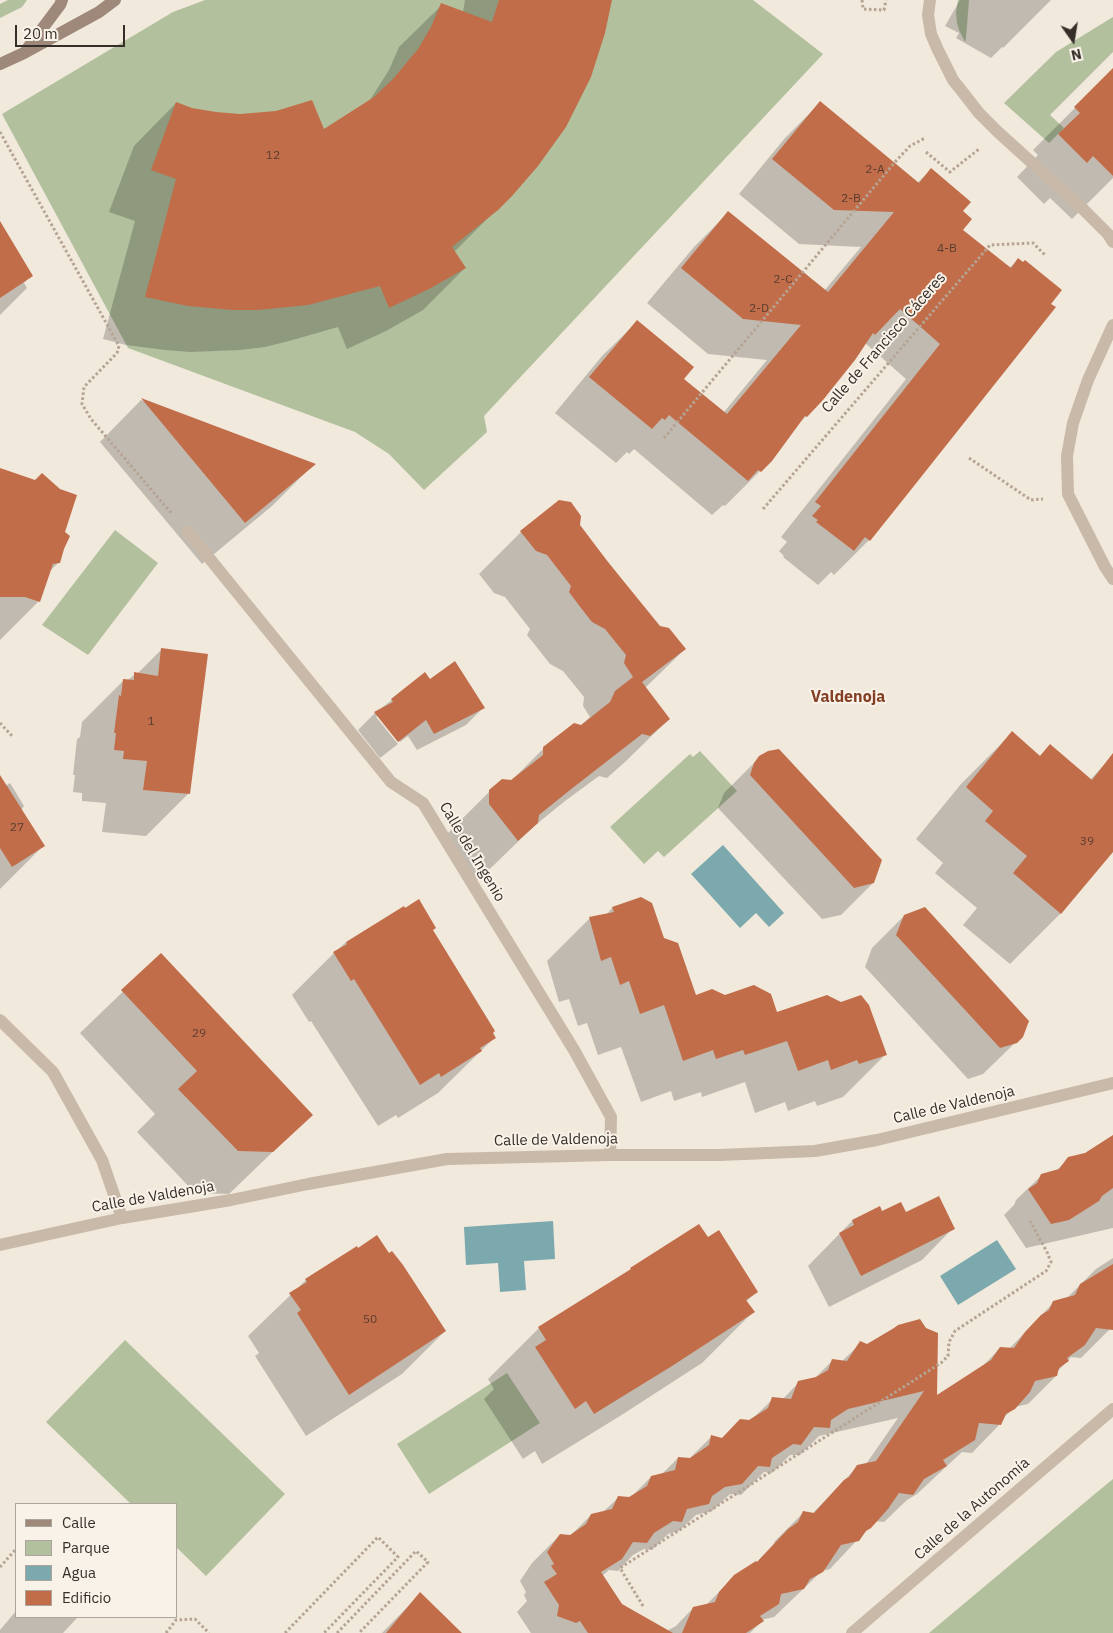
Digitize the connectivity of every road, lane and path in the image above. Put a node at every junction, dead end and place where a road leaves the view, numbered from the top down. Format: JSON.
{"nodes":[{"id":1,"x":62,"y":0,"type":"edge"},
{"id":2,"x":115,"y":0,"type":"edge"},
{"id":3,"x":862,"y":0,"type":"edge"},
{"id":4,"x":886,"y":0,"type":"edge"},
{"id":5,"x":930,"y":0,"type":"edge"},
{"id":6,"x":24,"y":53,"type":"junction"},
{"id":7,"x":0,"y":64,"type":"edge"},
{"id":8,"x":0,"y":132,"type":"edge"},
{"id":9,"x":925,"y":138,"type":"dead end"},
{"id":10,"x":926,"y":152,"type":"dead end"},
{"id":11,"x":962,"y":163,"type":"dead end"},
{"id":12,"x":1111,"y":236,"type":"edge"},
{"id":13,"x":1045,"y":255,"type":"dead end"},
{"id":14,"x":1113,"y":325,"type":"edge"},
{"id":15,"x":664,"y":438,"type":"dead end"},
{"id":16,"x":969,"y":458,"type":"dead end"},
{"id":17,"x":1068,"y":494,"type":"junction"},
{"id":18,"x":763,"y":509,"type":"dead end"},
{"id":19,"x":188,"y":532,"type":"joint"},
{"id":20,"x":1113,"y":579,"type":"edge"},
{"id":21,"x":0,"y":723,"type":"edge"},
{"id":22,"x":13,"y":737,"type":"dead end"},
{"id":23,"x":0,"y":1020,"type":"edge"},
{"id":24,"x":1113,"y":1083,"type":"edge"},
{"id":25,"x":610,"y":1155,"type":"junction"},
{"id":26,"x":122,"y":1218,"type":"junction"},
{"id":27,"x":1030,"y":1221,"type":"dead end"},
{"id":28,"x":0,"y":1245,"type":"edge"},
{"id":29,"x":1113,"y":1409,"type":"edge"},
{"id":30,"x":15,"y":1550,"type":"edge"},
{"id":31,"x":0,"y":1567,"type":"edge"},
{"id":32,"x":643,"y":1606,"type":"dead end"},
{"id":33,"x":166,"y":1633,"type":"edge"},
{"id":34,"x":209,"y":1633,"type":"edge"},
{"id":35,"x":285,"y":1633,"type":"edge"},
{"id":36,"x":324,"y":1633,"type":"edge"},
{"id":37,"x":337,"y":1633,"type":"edge"},
{"id":38,"x":359,"y":1633,"type":"edge"},
{"id":39,"x":852,"y":1633,"type":"edge"}],
"edges":[{"from":1,"to":6,"type":"main road"},
{"from":2,"to":6,"type":"main road"},
{"from":3,"to":4,"type":"path"},
{"from":5,"to":12,"type":"street"},
{"from":6,"to":7,"type":"main road"},
{"from":8,"to":19,"type":"path"},
{"from":9,"to":15,"type":"path"},
{"from":10,"to":11,"type":"path"},
{"from":13,"to":18,"type":"path","name":"Calle de Francisco Cáceres"},
{"from":14,"to":17,"type":"street"},
{"from":16,"to":17,"type":"path"},
{"from":17,"to":20,"type":"street"},
{"from":19,"to":25,"type":"street","name":"Calle del Ingenio"},
{"from":21,"to":22,"type":"path"},
{"from":23,"to":26,"type":"street"},
{"from":24,"to":25,"type":"street","name":"Calle de Valdenoja"},
{"from":25,"to":26,"type":"street","name":"Calle de Valdenoja"},
{"from":26,"to":28,"type":"street","name":"Calle de Valdenoja"},
{"from":27,"to":32,"type":"path"},
{"from":29,"to":39,"type":"street","name":"Calle de la Autonomía"},
{"from":30,"to":31,"type":"path"},
{"from":33,"to":34,"type":"path"},
{"from":35,"to":36,"type":"path"},
{"from":37,"to":38,"type":"path"}]}
